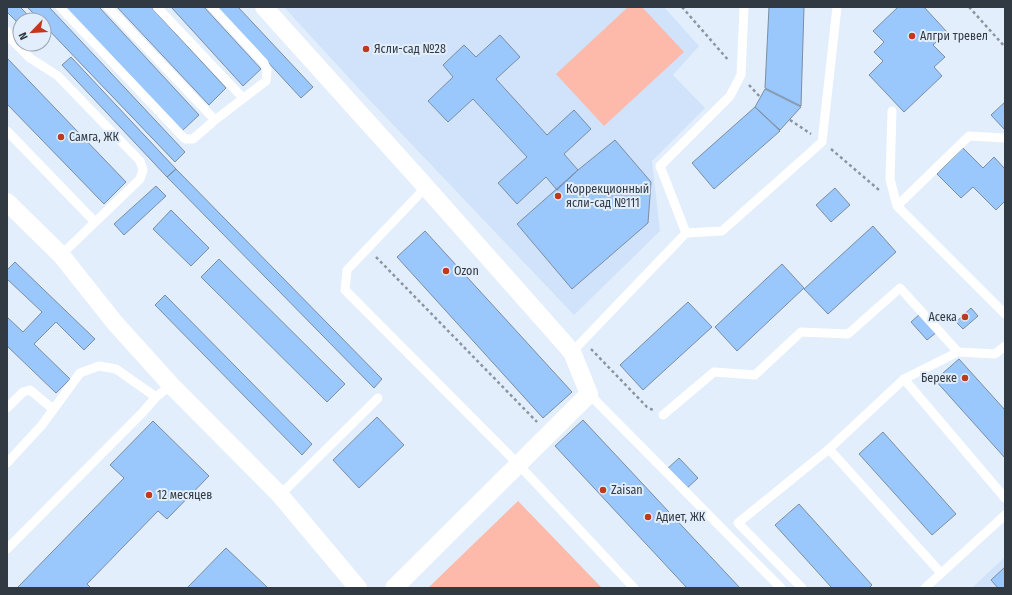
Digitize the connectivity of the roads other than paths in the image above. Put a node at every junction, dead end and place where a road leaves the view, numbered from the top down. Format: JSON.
{"nodes":[{"id":1,"x":60,"y":7,"type":"edge"},
{"id":2,"x":108,"y":7,"type":"edge"},
{"id":3,"x":157,"y":7,"type":"edge"},
{"id":4,"x":212,"y":7,"type":"edge"},
{"id":5,"x":264,"y":7,"type":"edge"},
{"id":6,"x":744,"y":7,"type":"edge"},
{"id":7,"x":837,"y":7,"type":"edge"},
{"id":8,"x":7,"y":31,"type":"edge"},
{"id":9,"x":243,"y":98,"type":"junction"},
{"id":10,"x":892,"y":111,"type":"dead end"},
{"id":11,"x":215,"y":120,"type":"junction"},
{"id":12,"x":7,"y":131,"type":"edge"},
{"id":13,"x":1005,"y":138,"type":"edge"},
{"id":14,"x":426,"y":186,"type":"junction"},
{"id":15,"x":7,"y":202,"type":"edge"},
{"id":16,"x":896,"y":206,"type":"junction"},
{"id":17,"x":95,"y":222,"type":"junction"},
{"id":18,"x":686,"y":233,"type":"junction"},
{"id":19,"x":62,"y":255,"type":"junction"},
{"id":20,"x":1005,"y":314,"type":"edge"},
{"id":21,"x":577,"y":346,"type":"junction"},
{"id":22,"x":1005,"y":346,"type":"edge"},
{"id":23,"x":958,"y":352,"type":"junction"},
{"id":24,"x":904,"y":379,"type":"junction"},
{"id":25,"x":171,"y":385,"type":"junction"},
{"id":26,"x":590,"y":394,"type":"junction"},
{"id":27,"x":156,"y":397,"type":"junction"},
{"id":28,"x":378,"y":398,"type":"dead end"},
{"id":29,"x":7,"y":408,"type":"edge"},
{"id":30,"x":53,"y":409,"type":"junction"},
{"id":31,"x":663,"y":415,"type":"road end"},
{"id":32,"x":829,"y":449,"type":"junction"},
{"id":33,"x":7,"y":463,"type":"edge"},
{"id":34,"x":518,"y":464,"type":"junction"},
{"id":35,"x":280,"y":495,"type":"junction"},
{"id":36,"x":1005,"y":498,"type":"edge"},
{"id":37,"x":1005,"y":515,"type":"edge"},
{"id":38,"x":7,"y":549,"type":"edge"},
{"id":39,"x":941,"y":574,"type":"junction"},
{"id":40,"x":358,"y":588,"type":"edge"},
{"id":41,"x":394,"y":588,"type":"edge"},
{"id":42,"x":634,"y":588,"type":"edge"},
{"id":43,"x":781,"y":588,"type":"edge"},
{"id":44,"x":802,"y":588,"type":"edge"},
{"id":45,"x":925,"y":588,"type":"edge"}],
"edges":[{"from":1,"to":11,"type":"lane"},
{"from":2,"to":11,"type":"lane"},
{"from":3,"to":9,"type":"lane"},
{"from":4,"to":9,"type":"lane"},
{"from":5,"to":14,"type":"street"},
{"from":6,"to":18,"type":"lane"},
{"from":7,"to":18,"type":"lane"},
{"from":8,"to":17,"type":"lane"},
{"from":9,"to":11,"type":"lane"},
{"from":10,"to":16,"type":"lane"},
{"from":12,"to":17,"type":"lane"},
{"from":13,"to":16,"type":"lane"},
{"from":14,"to":21,"type":"street"},
{"from":14,"to":34,"type":"lane"},
{"from":15,"to":19,"type":"street"},
{"from":16,"to":20,"type":"lane"},
{"from":17,"to":19,"type":"lane"},
{"from":18,"to":21,"type":"lane"},
{"from":19,"to":25,"type":"street"},
{"from":21,"to":26,"type":"street"},
{"from":22,"to":23,"type":"lane"},
{"from":23,"to":24,"type":"lane"},
{"from":23,"to":31,"type":"lane"},
{"from":24,"to":32,"type":"lane"},
{"from":24,"to":36,"type":"lane"},
{"from":25,"to":27,"type":"lane"},
{"from":25,"to":35,"type":"street"},
{"from":26,"to":34,"type":"street"},
{"from":26,"to":43,"type":"lane"},
{"from":27,"to":30,"type":"lane"},
{"from":27,"to":38,"type":"lane"},
{"from":28,"to":35,"type":"lane"},
{"from":29,"to":30,"type":"lane"},
{"from":30,"to":33,"type":"lane"},
{"from":32,"to":39,"type":"lane"},
{"from":32,"to":44,"type":"lane"},
{"from":34,"to":41,"type":"street"},
{"from":34,"to":42,"type":"lane"},
{"from":35,"to":40,"type":"street"},
{"from":37,"to":39,"type":"lane"},
{"from":39,"to":45,"type":"lane"}]}
